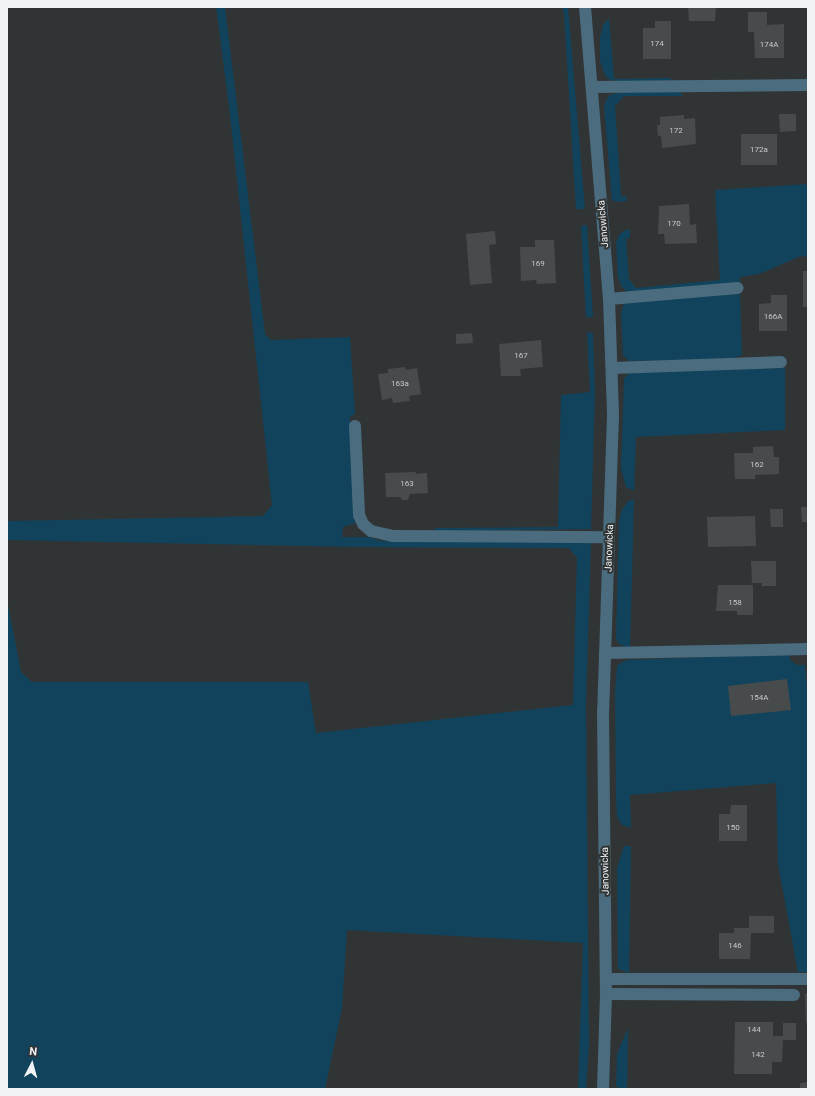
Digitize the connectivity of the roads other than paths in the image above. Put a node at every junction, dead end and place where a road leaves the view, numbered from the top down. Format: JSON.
{"nodes":[{"id":1,"x":585,"y":7,"type":"edge"},
{"id":2,"x":808,"y":86,"type":"edge"},
{"id":3,"x":592,"y":87,"type":"junction"},
{"id":4,"x":738,"y":288,"type":"dead end"},
{"id":5,"x":610,"y":299,"type":"junction"},
{"id":6,"x":781,"y":362,"type":"dead end"},
{"id":7,"x":612,"y":368,"type":"junction"},
{"id":8,"x":355,"y":426,"type":"dead end"},
{"id":9,"x":609,"y":537,"type":"junction"},
{"id":10,"x":808,"y":649,"type":"edge"},
{"id":11,"x":605,"y":652,"type":"junction"},
{"id":12,"x":606,"y":979,"type":"junction"},
{"id":13,"x":808,"y":979,"type":"edge"},
{"id":14,"x":606,"y":994,"type":"junction"},
{"id":15,"x":794,"y":995,"type":"dead end"},
{"id":16,"x":603,"y":1089,"type":"edge"}],
"edges":[{"from":1,"to":3,"type":"street","name":"Janowicka"},
{"from":2,"to":3,"type":"street"},
{"from":3,"to":5,"type":"street","name":"Janowicka"},
{"from":4,"to":5,"type":"street"},
{"from":5,"to":7,"type":"street","name":"Janowicka"},
{"from":6,"to":7,"type":"street"},
{"from":7,"to":9,"type":"street","name":"Janowicka"},
{"from":8,"to":9,"type":"street"},
{"from":9,"to":11,"type":"street","name":"Janowicka"},
{"from":10,"to":11,"type":"street"},
{"from":11,"to":12,"type":"street","name":"Janowicka"},
{"from":12,"to":13,"type":"street"},
{"from":12,"to":14,"type":"street","name":"Janowicka"},
{"from":14,"to":15,"type":"street"},
{"from":14,"to":16,"type":"street","name":"Janowicka"}]}
